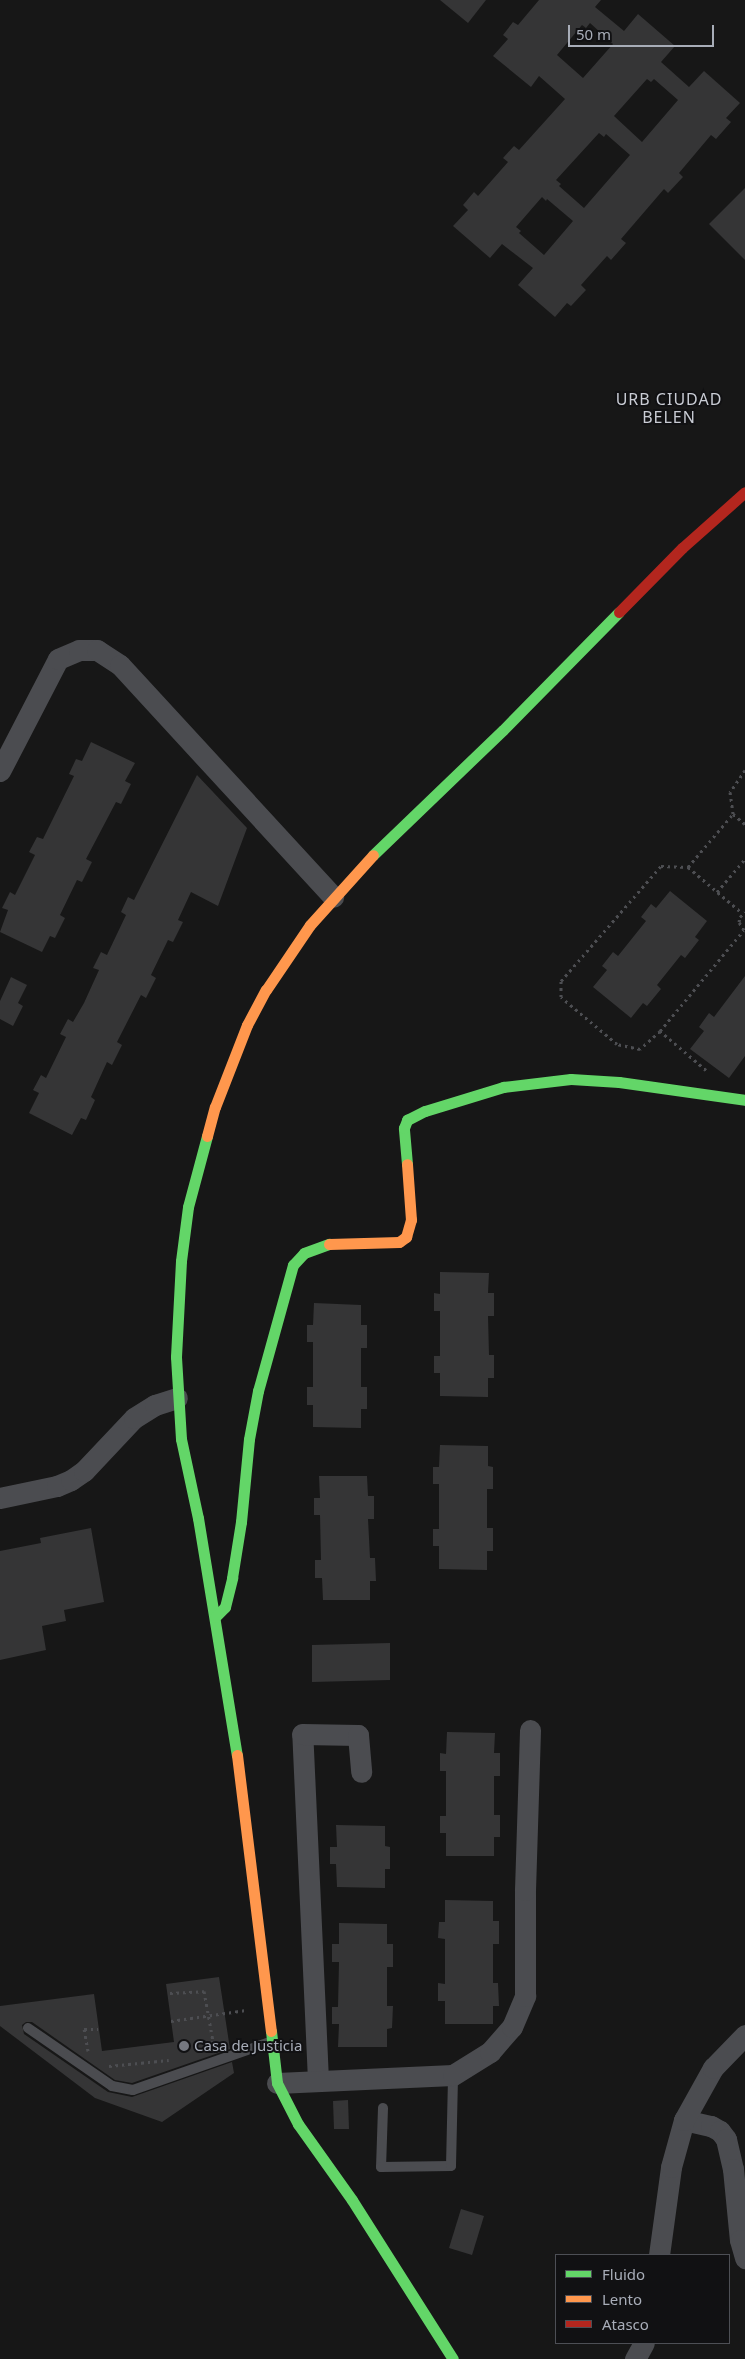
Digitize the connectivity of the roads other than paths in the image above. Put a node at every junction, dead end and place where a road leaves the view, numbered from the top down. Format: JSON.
{"nodes":[{"id":1,"x":745,"y":492,"type":"edge"},
{"id":2,"x":0,"y":771,"type":"edge"},
{"id":3,"x":333,"y":897,"type":"junction"},
{"id":4,"x":745,"y":1100,"type":"edge"},
{"id":5,"x":177,"y":1398,"type":"junction"},
{"id":6,"x":0,"y":1498,"type":"edge"},
{"id":7,"x":215,"y":1617,"type":"junction"},
{"id":8,"x":530,"y":1730,"type":"dead end"},
{"id":9,"x":361,"y":1772,"type":"dead end"},
{"id":10,"x":28,"y":2028,"type":"dead end"},
{"id":11,"x":745,"y":2035,"type":"edge"},
{"id":12,"x":273,"y":2041,"type":"junction"},
{"id":13,"x":453,"y":2075,"type":"junction"},
{"id":14,"x":318,"y":2080,"type":"junction"},
{"id":15,"x":278,"y":2083,"type":"junction"},
{"id":16,"x":383,"y":2108,"type":"dead end"},
{"id":17,"x":684,"y":2120,"type":"junction"},
{"id":18,"x":659,"y":2254,"type":"edge"},
{"id":19,"x":745,"y":2258,"type":"edge"},
{"id":20,"x":644,"y":2344,"type":"edge"},
{"id":21,"x":453,"y":2359,"type":"edge"},
{"id":22,"x":636,"y":2359,"type":"edge"}],
"edges":[{"from":1,"to":3,"type":"street"},
{"from":2,"to":3,"type":"street"},
{"from":3,"to":5,"type":"street"},
{"from":4,"to":7,"type":"street"},
{"from":5,"to":6,"type":"street"},
{"from":5,"to":7,"type":"street"},
{"from":7,"to":12,"type":"street"},
{"from":8,"to":13,"type":"street"},
{"from":9,"to":14,"type":"street"},
{"from":10,"to":12,"type":"lane"},
{"from":11,"to":17,"type":"street"},
{"from":12,"to":15,"type":"street"},
{"from":13,"to":14,"type":"street"},
{"from":13,"to":16,"type":"lane"},
{"from":14,"to":15,"type":"street"},
{"from":15,"to":21,"type":"street"},
{"from":17,"to":18,"type":"street"},
{"from":17,"to":19,"type":"street"},
{"from":20,"to":22,"type":"street"}]}
